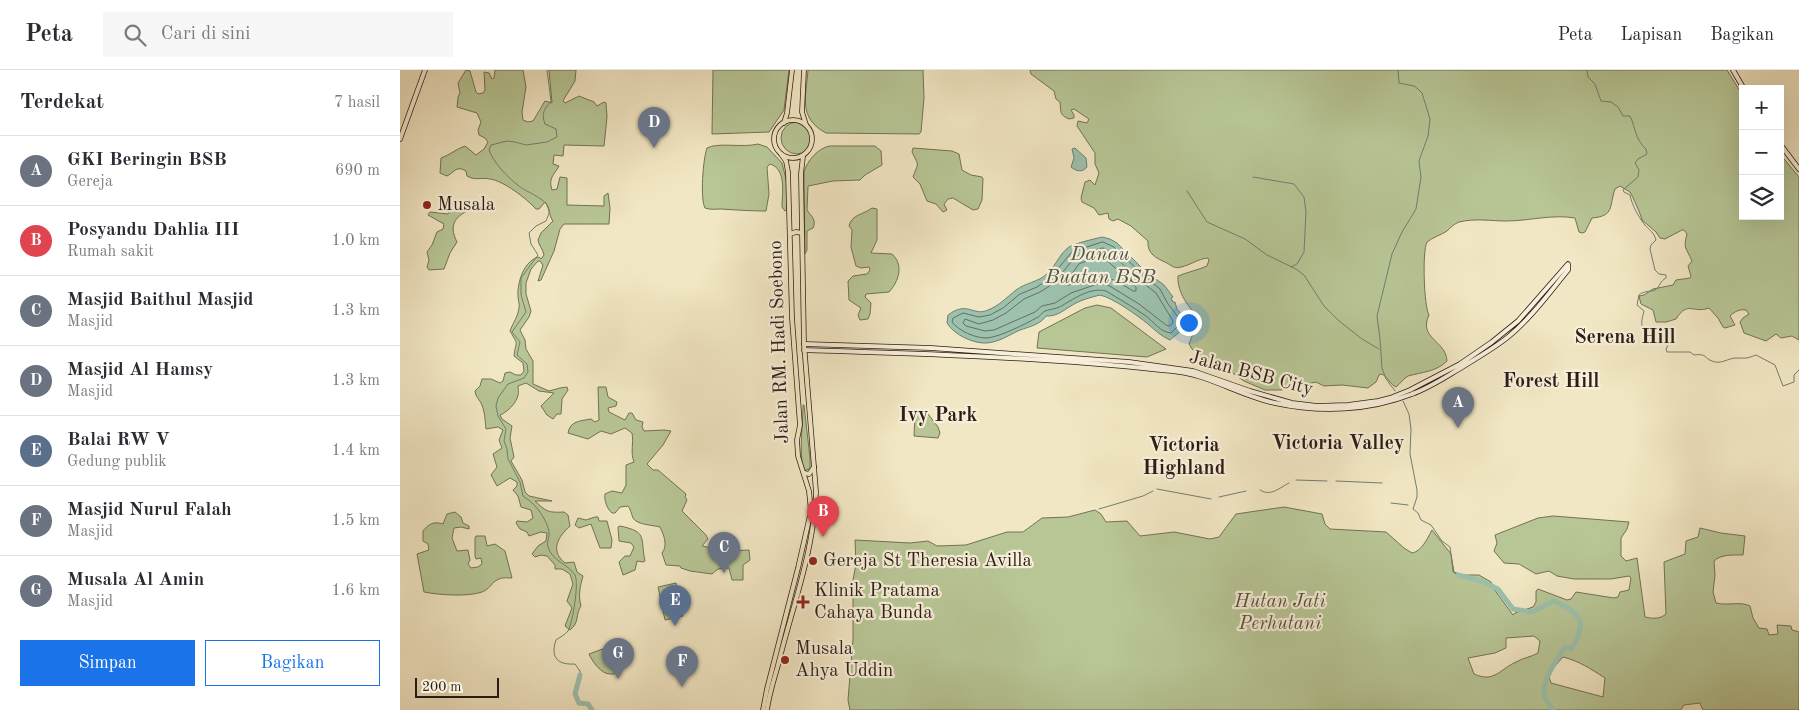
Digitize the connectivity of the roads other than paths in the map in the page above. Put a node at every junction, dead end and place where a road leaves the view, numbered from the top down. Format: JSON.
{"nodes":[{"id":1,"x":425,"y":70,"type":"edge"},
{"id":2,"x":792,"y":70,"type":"edge"},
{"id":3,"x":804,"y":70,"type":"edge"},
{"id":4,"x":1733,"y":70,"type":"edge"},
{"id":5,"x":1742,"y":85,"type":"edge"},
{"id":6,"x":784,"y":123,"type":"junction"},
{"id":7,"x":806,"y":125,"type":"junction"},
{"id":8,"x":400,"y":139,"type":"edge"},
{"id":9,"x":1784,"y":149,"type":"edge"},
{"id":10,"x":781,"y":154,"type":"junction"},
{"id":11,"x":803,"y":156,"type":"junction"},
{"id":12,"x":1799,"y":169,"type":"edge"},
{"id":13,"x":802,"y":233,"type":"junction"},
{"id":14,"x":790,"y":234,"type":"junction"},
{"id":15,"x":804,"y":344,"type":"junction"},
{"id":16,"x":804,"y":350,"type":"junction"},
{"id":17,"x":814,"y":467,"type":"junction"},
{"id":18,"x":804,"y":473,"type":"junction"},
{"id":19,"x":809,"y":530,"type":"junction"},
{"id":20,"x":798,"y":568,"type":"junction"},
{"id":21,"x":804,"y":568,"type":"junction"},
{"id":22,"x":765,"y":710,"type":"edge"}],
"edges":[{"from":1,"to":8,"type":"street"},
{"from":2,"to":6,"type":"main road","name":"Jalan RM. Hadi Soebono"},
{"from":3,"to":7,"type":"main road","name":"Jalan RM. Hadi Soebono"},
{"from":4,"to":5,"type":"street"},
{"from":6,"to":7,"type":"main road"},
{"from":6,"to":10,"type":"main road","name":"Jalan RM. Hadi Soebono"},
{"from":7,"to":11,"type":"main road","name":"Jalan RM. Hadi Soebono"},
{"from":9,"to":12,"type":"street"},
{"from":10,"to":11,"type":"main road"},
{"from":10,"to":14,"type":"main road","name":"Jalan RM. Hadi Soebono"},
{"from":11,"to":13,"type":"main road","name":"Jalan RM. Hadi Soebono"},
{"from":13,"to":14,"type":"main road"},
{"from":13,"to":15,"type":"main road","name":"Jalan RM. Hadi Soebono"},
{"from":14,"to":18,"type":"main road","name":"Jalan RM. Hadi Soebono"},
{"from":15,"to":16,"type":"main road","name":"Jalan RM. Hadi Soebono"},
{"from":15,"to":16,"type":"street","name":"Jalan BSB City"},
{"from":16,"to":17,"type":"main road","name":"Jalan RM. Hadi Soebono"},
{"from":17,"to":18,"type":"main road"},
{"from":17,"to":19,"type":"main road","name":"Jalan RM. Hadi Soebono"},
{"from":18,"to":19,"type":"main road","name":"Jalan RM. Hadi Soebono"},
{"from":19,"to":20,"type":"main road"},
{"from":19,"to":21,"type":"main road"},
{"from":20,"to":21,"type":"main road"},
{"from":20,"to":22,"type":"main road"},
{"from":21,"to":22,"type":"main road"}]}
